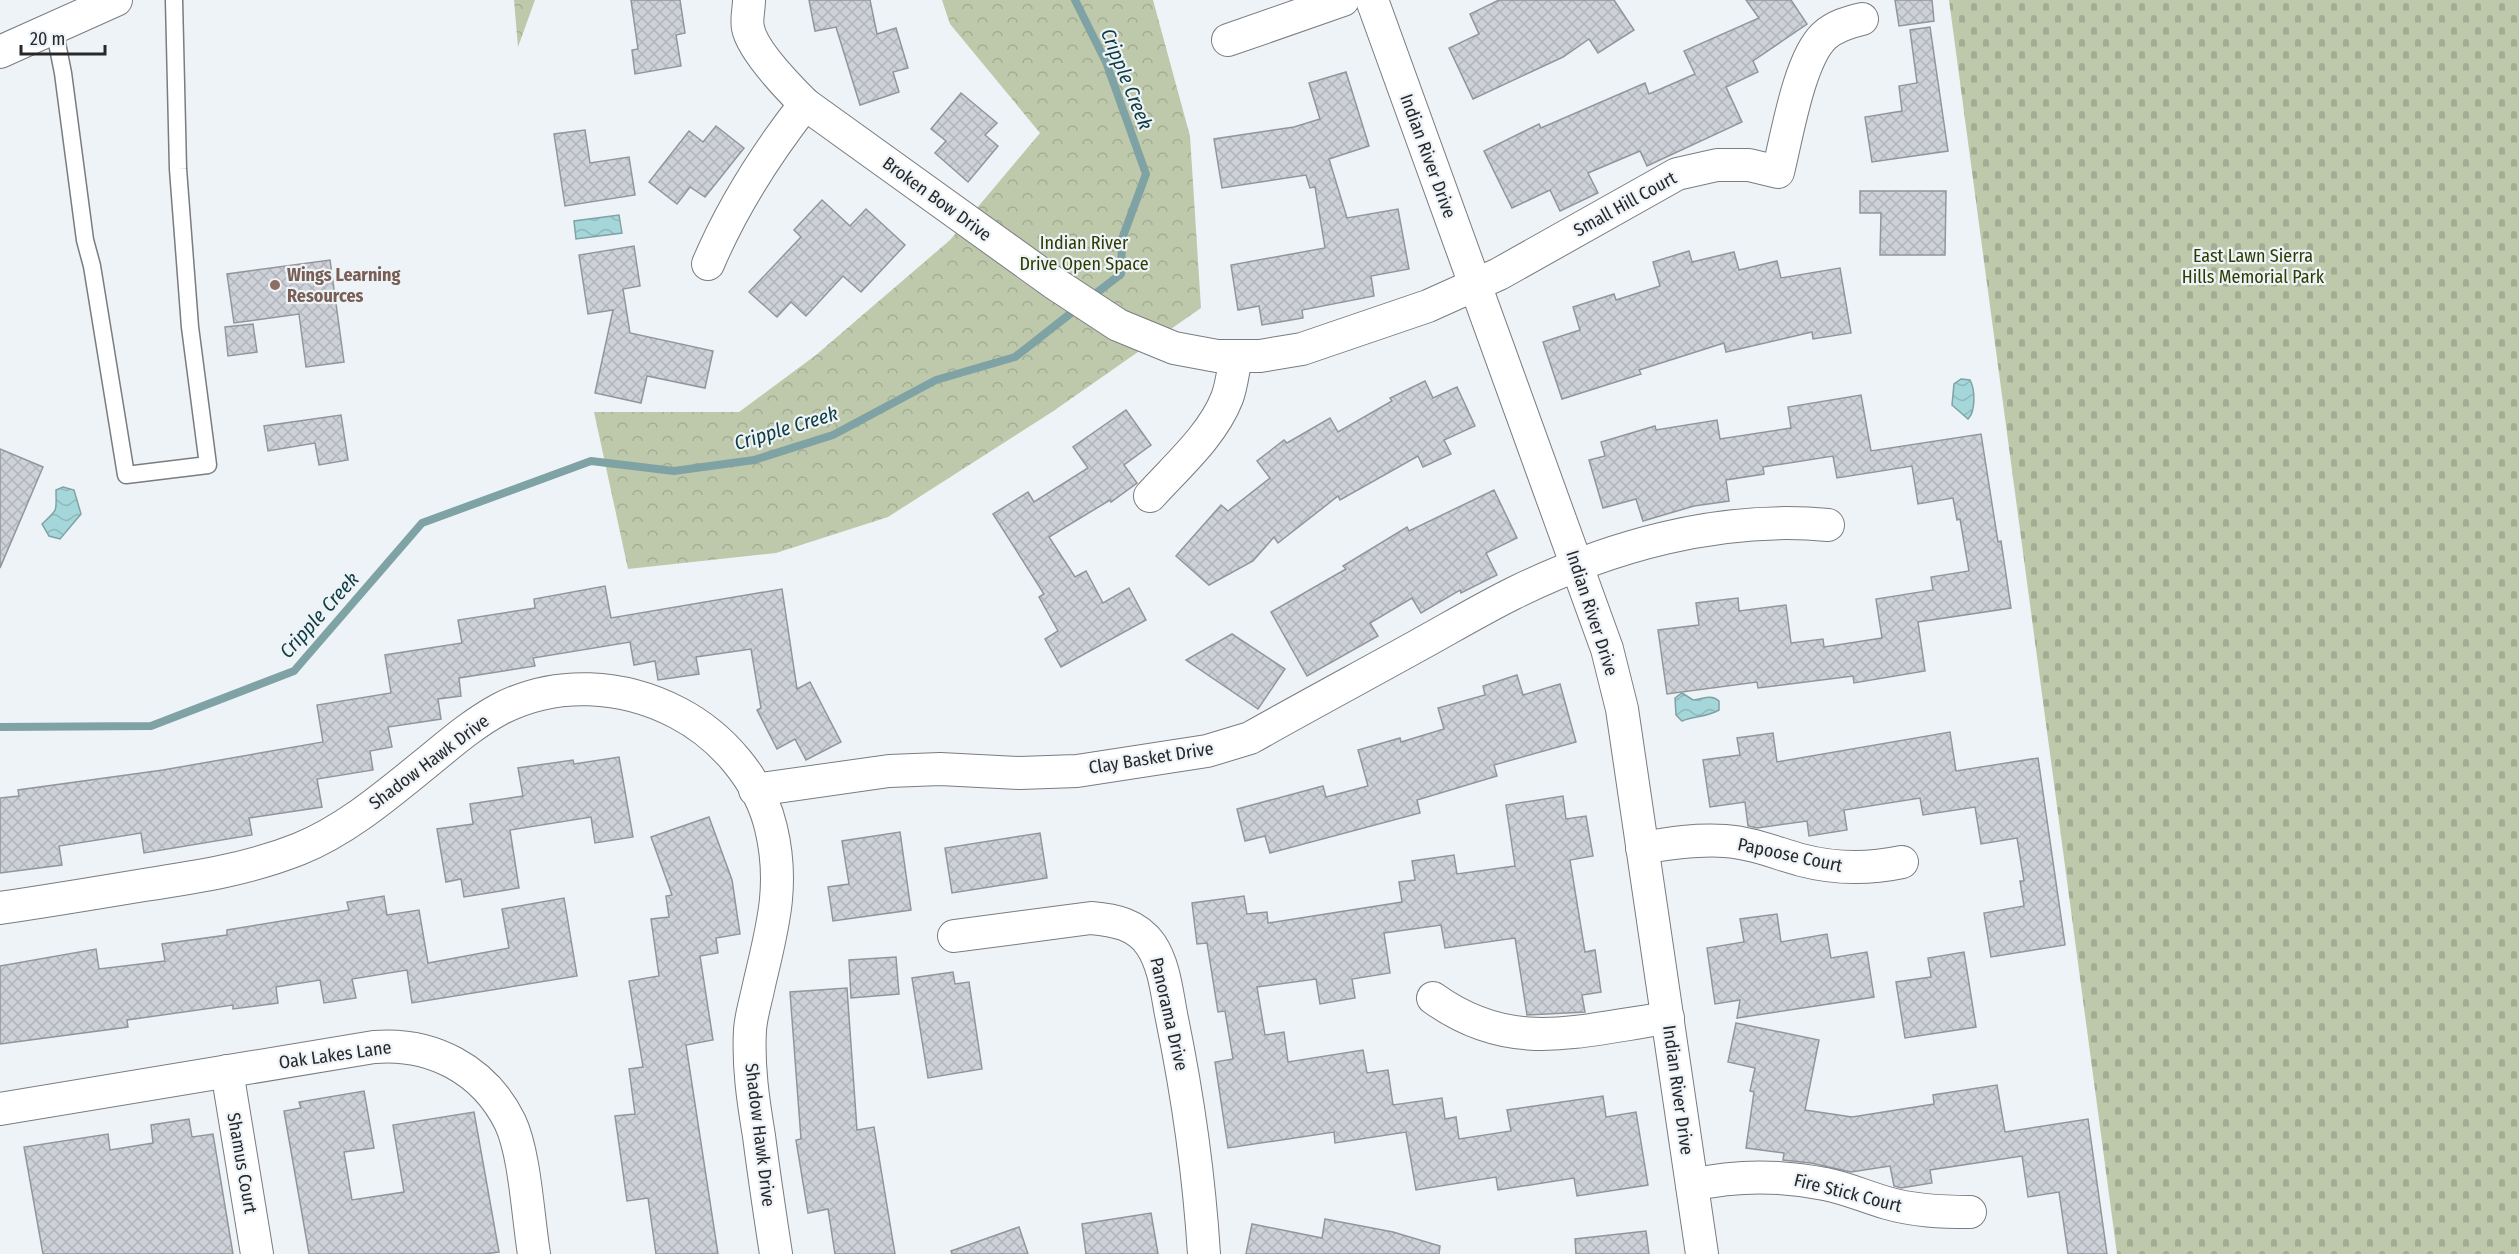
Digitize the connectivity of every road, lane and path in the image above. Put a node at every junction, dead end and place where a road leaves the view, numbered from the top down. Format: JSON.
{"nodes":[{"id":1,"x":116,"y":0,"type":"edge"},
{"id":2,"x":174,"y":0,"type":"edge"},
{"id":3,"x":749,"y":0,"type":"edge"},
{"id":4,"x":1342,"y":0,"type":"edge"},
{"id":5,"x":1372,"y":0,"type":"edge"},
{"id":6,"x":1862,"y":19,"type":"dead end"},
{"id":7,"x":54,"y":28,"type":"junction"},
{"id":8,"x":1228,"y":39,"type":"dead end"},
{"id":9,"x":0,"y":52,"type":"edge"},
{"id":10,"x":804,"y":104,"type":"junction"},
{"id":11,"x":708,"y":264,"type":"dead end"},
{"id":12,"x":1475,"y":286,"type":"junction"},
{"id":13,"x":1236,"y":357,"type":"junction"},
{"id":14,"x":1150,"y":496,"type":"dead end"},
{"id":15,"x":1828,"y":525,"type":"dead end"},
{"id":16,"x":1577,"y":566,"type":"junction"},
{"id":17,"x":755,"y":790,"type":"junction"},
{"id":18,"x":1642,"y":848,"type":"junction"},
{"id":19,"x":1902,"y":862,"type":"dead end"},
{"id":20,"x":0,"y":908,"type":"edge"},
{"id":21,"x":954,"y":936,"type":"dead end"},
{"id":22,"x":1433,"y":998,"type":"dead end"},
{"id":23,"x":1668,"y":1018,"type":"junction"},
{"id":24,"x":227,"y":1071,"type":"junction"},
{"id":25,"x":0,"y":1109,"type":"edge"},
{"id":26,"x":1692,"y":1185,"type":"junction"},
{"id":27,"x":1970,"y":1212,"type":"dead end"},
{"id":28,"x":257,"y":1254,"type":"edge"},
{"id":29,"x":534,"y":1254,"type":"edge"},
{"id":30,"x":776,"y":1254,"type":"edge"},
{"id":31,"x":1204,"y":1254,"type":"edge"},
{"id":32,"x":1702,"y":1254,"type":"edge"}],
"edges":[{"from":1,"to":7,"type":"street"},
{"from":2,"to":7,"type":"lane"},
{"from":3,"to":10,"type":"street","name":"Broken Bow Drive"},
{"from":4,"to":8,"type":"street"},
{"from":5,"to":12,"type":"street","name":"Indian River Drive"},
{"from":6,"to":12,"type":"street","name":"Small Hill Court"},
{"from":7,"to":9,"type":"street"},
{"from":10,"to":11,"type":"street"},
{"from":10,"to":13,"type":"street","name":"Broken Bow Drive"},
{"from":12,"to":13,"type":"street","name":"Broken Bow Drive"},
{"from":12,"to":16,"type":"street","name":"Indian River Drive"},
{"from":13,"to":14,"type":"street"},
{"from":15,"to":16,"type":"street","name":"Clay Basket Drive"},
{"from":16,"to":17,"type":"street","name":"Clay Basket Drive"},
{"from":16,"to":18,"type":"street","name":"Indian River Drive"},
{"from":17,"to":20,"type":"street","name":"Shadow Hawk Drive"},
{"from":17,"to":30,"type":"street","name":"Shadow Hawk Drive"},
{"from":18,"to":19,"type":"street","name":"Papoose Court"},
{"from":18,"to":23,"type":"street","name":"Indian River Drive"},
{"from":21,"to":31,"type":"street","name":"Panorama Drive"},
{"from":22,"to":23,"type":"street"},
{"from":23,"to":26,"type":"street","name":"Indian River Drive"},
{"from":24,"to":25,"type":"street","name":"Oak Lakes Lane"},
{"from":24,"to":28,"type":"street","name":"Shamus Court"},
{"from":24,"to":29,"type":"street","name":"Oak Lakes Lane"},
{"from":26,"to":27,"type":"street","name":"Fire Stick Court"},
{"from":26,"to":32,"type":"street","name":"Indian River Drive"}]}
